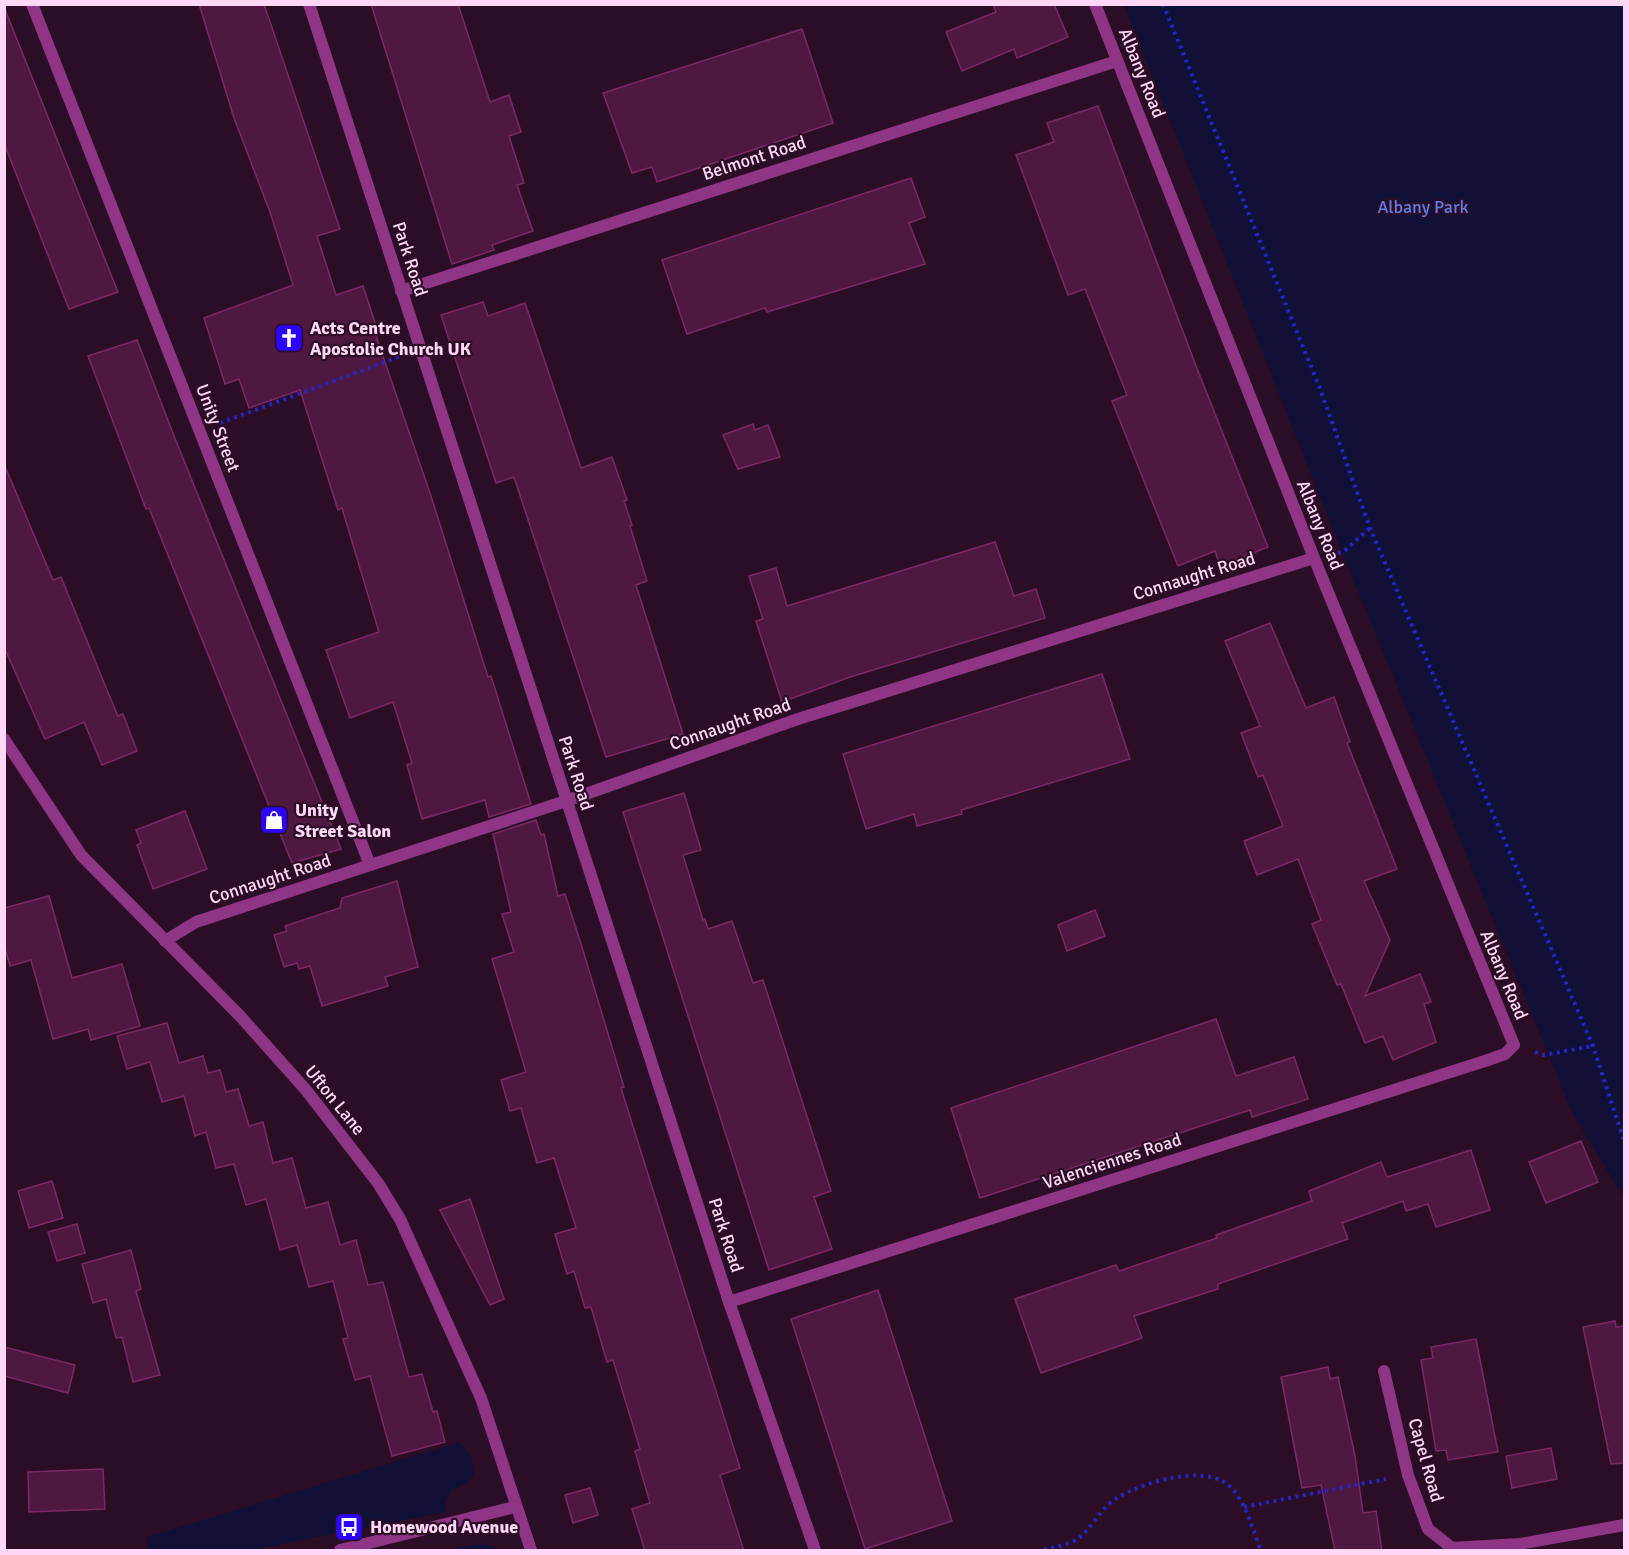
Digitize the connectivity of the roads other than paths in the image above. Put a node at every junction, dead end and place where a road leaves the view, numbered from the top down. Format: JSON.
{"nodes":[{"id":1,"x":32,"y":4,"type":"edge"},
{"id":2,"x":309,"y":4,"type":"edge"},
{"id":3,"x":1095,"y":4,"type":"edge"},
{"id":4,"x":1117,"y":61,"type":"junction"},
{"id":5,"x":402,"y":291,"type":"junction"},
{"id":6,"x":1314,"y":558,"type":"junction"},
{"id":7,"x":4,"y":739,"type":"edge"},
{"id":8,"x":566,"y":801,"type":"junction"},
{"id":9,"x":370,"y":865,"type":"junction"},
{"id":10,"x":165,"y":941,"type":"junction"},
{"id":11,"x":1510,"y":1050,"type":"joint"},
{"id":12,"x":729,"y":1302,"type":"junction"},
{"id":13,"x":1384,"y":1371,"type":"dead end"},
{"id":14,"x":515,"y":1507,"type":"junction"},
{"id":15,"x":1624,"y":1526,"type":"edge"},
{"id":16,"x":1451,"y":1549,"type":"edge"},
{"id":17,"x":340,"y":1551,"type":"edge"},
{"id":18,"x":531,"y":1551,"type":"edge"},
{"id":19,"x":815,"y":1551,"type":"edge"}],
"edges":[{"from":1,"to":9,"type":"street","name":"Unity Street"},
{"from":2,"to":5,"type":"street","name":"Park Road"},
{"from":3,"to":4,"type":"street","name":"Albany Road"},
{"from":4,"to":5,"type":"street","name":"Belmont Road"},
{"from":4,"to":6,"type":"street","name":"Albany Road"},
{"from":5,"to":8,"type":"street","name":"Park Road"},
{"from":6,"to":8,"type":"street","name":"Connaught Road"},
{"from":6,"to":11,"type":"street","name":"Albany Road"},
{"from":7,"to":10,"type":"street","name":"Ufton Lane"},
{"from":8,"to":9,"type":"street","name":"Connaught Road"},
{"from":8,"to":12,"type":"street","name":"Park Road"},
{"from":9,"to":10,"type":"street","name":"Connaught Road"},
{"from":10,"to":14,"type":"street","name":"Ufton Lane"},
{"from":11,"to":12,"type":"street","name":"Valenciennes Road"},
{"from":12,"to":19,"type":"street","name":"Park Road"},
{"from":13,"to":16,"type":"street","name":"Capel Road"},
{"from":14,"to":17,"type":"street"},
{"from":14,"to":18,"type":"street","name":"Ufton Lane"},
{"from":15,"to":16,"type":"street","name":"Capel Road"}]}
